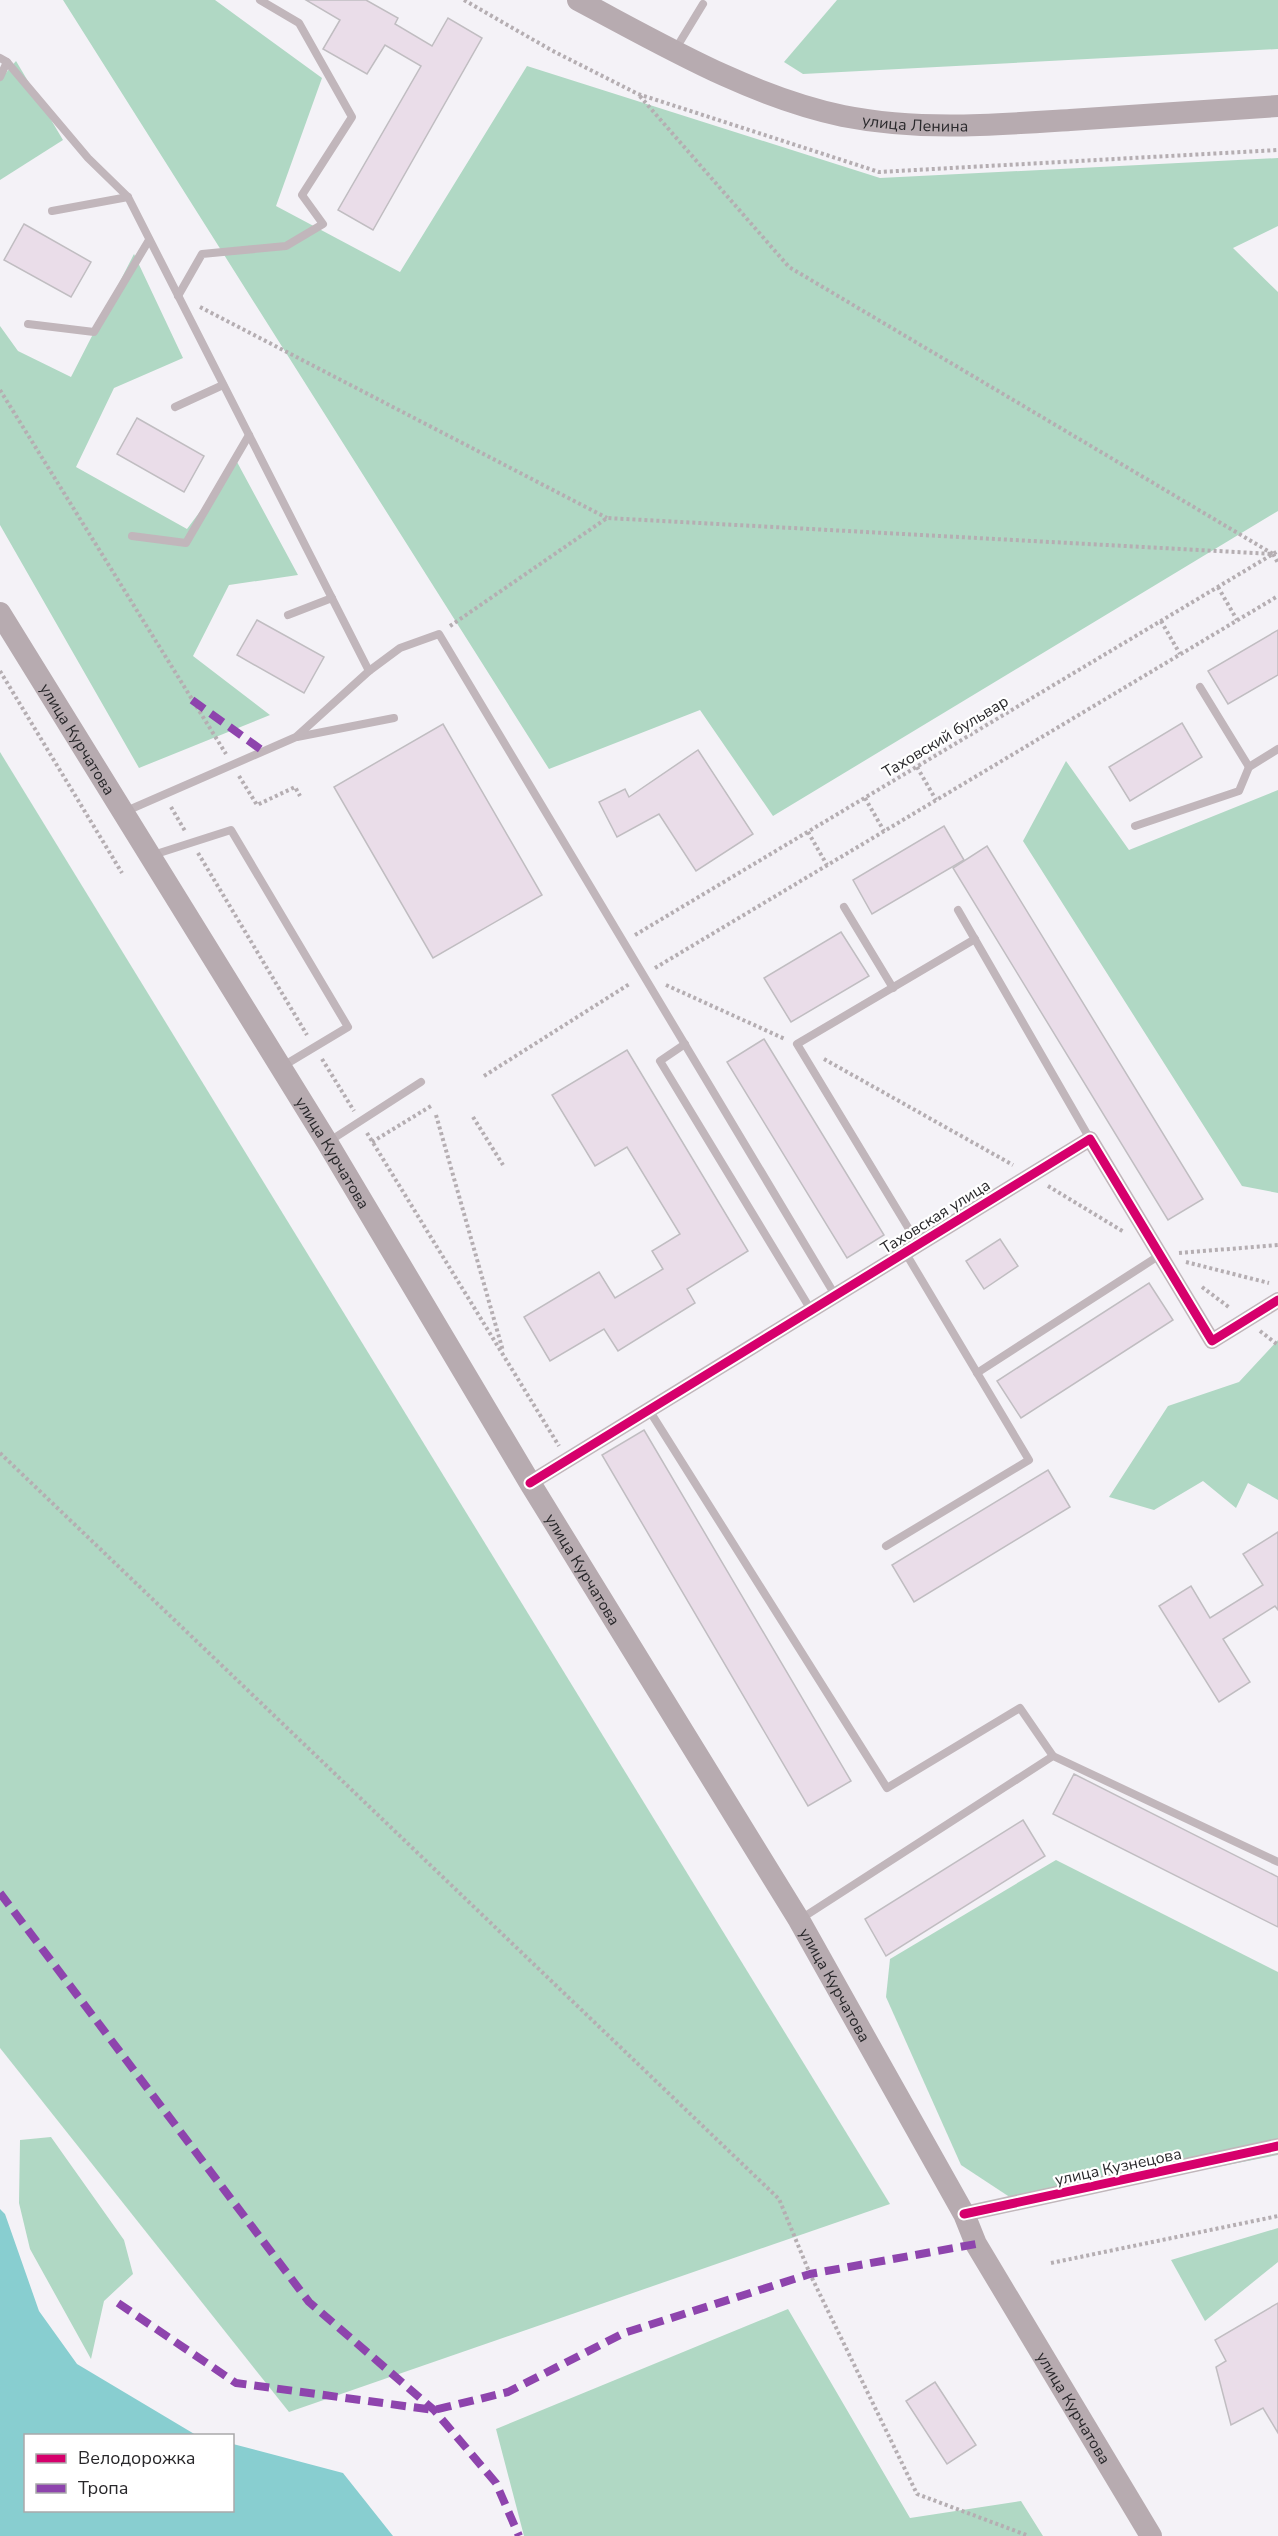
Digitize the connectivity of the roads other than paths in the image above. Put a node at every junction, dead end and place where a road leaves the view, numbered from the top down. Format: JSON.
{"nodes":[{"id":1,"x":260,"y":0,"type":"edge"},
{"id":2,"x":578,"y":0,"type":"edge"},
{"id":3,"x":701,"y":1,"type":"edge"},
{"id":4,"x":675,"y":51,"type":"junction"},
{"id":5,"x":4,"y":60,"type":"edge"},
{"id":6,"x":0,"y":77,"type":"edge"},
{"id":7,"x":1278,"y":106,"type":"edge"},
{"id":8,"x":128,"y":197,"type":"junction"},
{"id":9,"x":52,"y":211,"type":"dead end"},
{"id":10,"x":149,"y":240,"type":"junction"},
{"id":11,"x":178,"y":296,"type":"junction"},
{"id":12,"x":28,"y":324,"type":"dead end"},
{"id":13,"x":224,"y":385,"type":"junction"},
{"id":14,"x":175,"y":407,"type":"dead end"},
{"id":15,"x":249,"y":435,"type":"junction"},
{"id":16,"x":132,"y":536,"type":"dead end"},
{"id":17,"x":332,"y":598,"type":"junction"},
{"id":18,"x":0,"y":613,"type":"edge"},
{"id":19,"x":288,"y":615,"type":"dead end"},
{"id":20,"x":369,"y":671,"type":"junction"},
{"id":21,"x":1200,"y":687,"type":"dead end"},
{"id":22,"x":394,"y":718,"type":"dead end"},
{"id":23,"x":296,"y":737,"type":"junction"},
{"id":24,"x":1278,"y":749,"type":"edge"},
{"id":25,"x":1249,"y":767,"type":"junction"},
{"id":26,"x":123,"y":812,"type":"junction"},
{"id":27,"x":1134,"y":826,"type":"dead end"},
{"id":28,"x":150,"y":856,"type":"junction"},
{"id":29,"x":844,"y":907,"type":"dead end"},
{"id":30,"x":958,"y":910,"type":"dead end"},
{"id":31,"x":975,"y":939,"type":"junction"},
{"id":32,"x":893,"y":988,"type":"junction"},
{"id":33,"x":685,"y":1044,"type":"junction"},
{"id":34,"x":280,"y":1068,"type":"junction"},
{"id":35,"x":421,"y":1082,"type":"dead end"},
{"id":36,"x":1090,"y":1138,"type":"junction"},
{"id":37,"x":327,"y":1142,"type":"junction"},
{"id":38,"x":911,"y":1248,"type":"junction"},
{"id":39,"x":1161,"y":1255,"type":"junction"},
{"id":40,"x":835,"y":1295,"type":"junction"},
{"id":41,"x":1278,"y":1300,"type":"edge"},
{"id":42,"x":811,"y":1310,"type":"junction"},
{"id":43,"x":977,"y":1373,"type":"junction"},
{"id":44,"x":649,"y":1410,"type":"junction"},
{"id":45,"x":530,"y":1483,"type":"junction"},
{"id":46,"x":886,"y":1546,"type":"dead end"},
{"id":47,"x":1053,"y":1756,"type":"junction"},
{"id":48,"x":1278,"y":1862,"type":"edge"},
{"id":49,"x":798,"y":1920,"type":"junction"},
{"id":50,"x":1278,"y":2146,"type":"edge"},
{"id":51,"x":964,"y":2214,"type":"junction"},
{"id":52,"x":1151,"y":2536,"type":"edge"}],
"edges":[{"from":1,"to":11,"type":"lane"},
{"from":2,"to":4,"type":"main road","name":"улица Ленина"},
{"from":3,"to":4,"type":"lane"},
{"from":4,"to":7,"type":"main road","name":"улица Ленина"},
{"from":5,"to":6,"type":"lane"},
{"from":5,"to":8,"type":"lane"},
{"from":8,"to":9,"type":"lane"},
{"from":8,"to":10,"type":"lane"},
{"from":10,"to":11,"type":"lane"},
{"from":10,"to":12,"type":"lane"},
{"from":11,"to":13,"type":"lane"},
{"from":13,"to":14,"type":"lane"},
{"from":13,"to":15,"type":"lane"},
{"from":15,"to":16,"type":"lane"},
{"from":15,"to":17,"type":"lane"},
{"from":17,"to":19,"type":"lane"},
{"from":17,"to":20,"type":"lane"},
{"from":18,"to":26,"type":"main road","name":"улица Курчатова"},
{"from":20,"to":23,"type":"lane"},
{"from":20,"to":33,"type":"lane"},
{"from":21,"to":25,"type":"lane"},
{"from":22,"to":23,"type":"lane"},
{"from":23,"to":26,"type":"lane"},
{"from":24,"to":25,"type":"lane"},
{"from":25,"to":27,"type":"lane"},
{"from":26,"to":28,"type":"main road","name":"улица Курчатова"},
{"from":28,"to":34,"type":"main road","name":"улица Курчатова"},
{"from":28,"to":34,"type":"lane"},
{"from":29,"to":32,"type":"lane"},
{"from":30,"to":31,"type":"lane"},
{"from":31,"to":32,"type":"lane"},
{"from":31,"to":36,"type":"lane"},
{"from":32,"to":38,"type":"lane"},
{"from":33,"to":40,"type":"lane"},
{"from":33,"to":42,"type":"lane"},
{"from":34,"to":37,"type":"main road","name":"улица Курчатова"},
{"from":35,"to":37,"type":"lane"},
{"from":36,"to":38,"type":"street","name":"Таховская улица"},
{"from":36,"to":39,"type":"street"},
{"from":37,"to":45,"type":"main road","name":"улица Курчатова"},
{"from":38,"to":40,"type":"street","name":"Таховская улица"},
{"from":38,"to":43,"type":"lane"},
{"from":39,"to":41,"type":"street"},
{"from":39,"to":43,"type":"lane"},
{"from":40,"to":42,"type":"street","name":"Таховская улица"},
{"from":42,"to":44,"type":"street","name":"Таховская улица"},
{"from":43,"to":46,"type":"lane"},
{"from":44,"to":45,"type":"street","name":"Таховская улица"},
{"from":44,"to":47,"type":"lane"},
{"from":45,"to":49,"type":"main road","name":"улица Курчатова"},
{"from":47,"to":48,"type":"lane"},
{"from":47,"to":49,"type":"lane"},
{"from":49,"to":51,"type":"main road","name":"улица Курчатова"},
{"from":50,"to":51,"type":"street","name":"улица Кузнецова"},
{"from":51,"to":52,"type":"main road","name":"улица Курчатова"}]}
